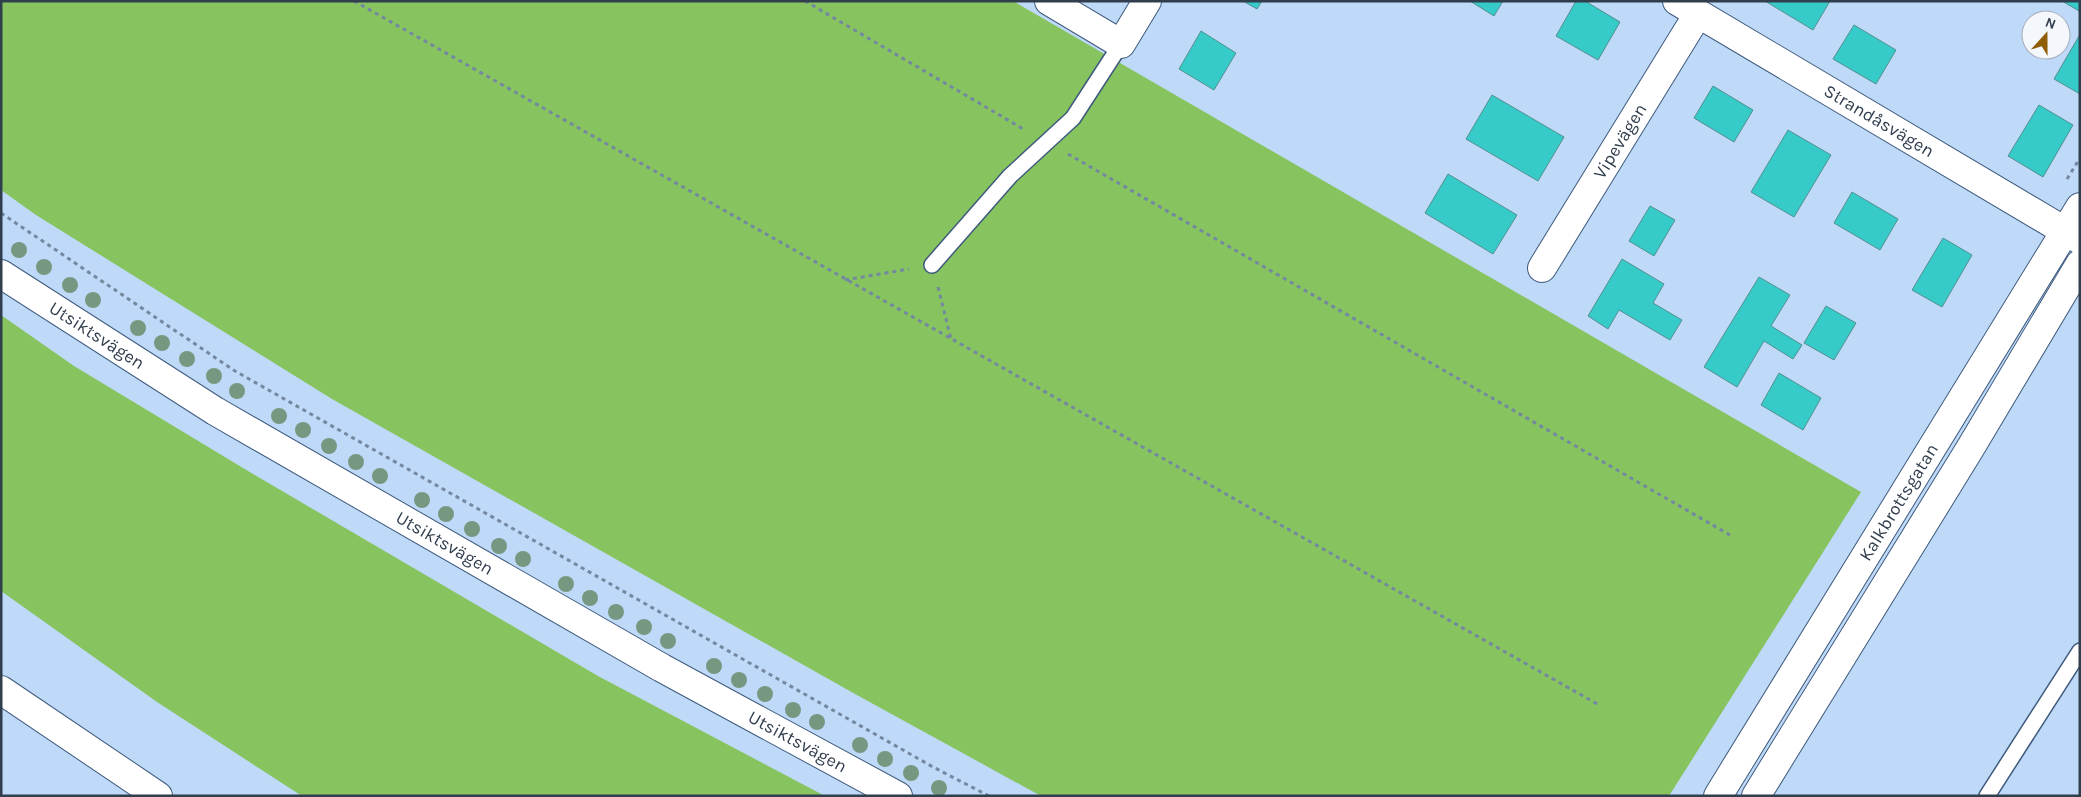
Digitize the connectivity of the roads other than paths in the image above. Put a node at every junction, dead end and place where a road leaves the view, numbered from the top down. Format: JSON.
{"nodes":[{"id":1,"x":1049,"y":1,"type":"edge"},
{"id":2,"x":1147,"y":1,"type":"edge"},
{"id":3,"x":1688,"y":8,"type":"edge"},
{"id":4,"x":1121,"y":44,"type":"junction"},
{"id":5,"x":2080,"y":207,"type":"edge"},
{"id":6,"x":2073,"y":236,"type":"edge"},
{"id":7,"x":2080,"y":264,"type":"edge"},
{"id":8,"x":932,"y":265,"type":"road end"},
{"id":9,"x":1542,"y":268,"type":"dead end"},
{"id":10,"x":1,"y":274,"type":"edge"},
{"id":11,"x":2080,"y":651,"type":"edge"},
{"id":12,"x":1,"y":678,"type":"edge"},
{"id":13,"x":1,"y":690,"type":"edge"},
{"id":14,"x":1,"y":711,"type":"edge"},
{"id":15,"x":81,"y":743,"type":"junction"},
{"id":16,"x":158,"y":796,"type":"edge"},
{"id":17,"x":898,"y":796,"type":"edge"},
{"id":18,"x":1718,"y":796,"type":"edge"},
{"id":19,"x":1756,"y":796,"type":"edge"},
{"id":20,"x":1987,"y":796,"type":"edge"}],
"edges":[{"from":1,"to":4,"type":"main road"},
{"from":2,"to":4,"type":"main road"},
{"from":3,"to":6,"type":"main road","name":"Strandåsvägen"},
{"from":3,"to":9,"type":"main road","name":"Vipevägen"},
{"from":4,"to":8,"type":"lane"},
{"from":5,"to":6,"type":"main road","name":"Kalkbrottsgatan"},
{"from":6,"to":18,"type":"main road","name":"Kalkbrottsgatan"},
{"from":7,"to":19,"type":"main road","name":"Kalkbrottsgatan"},
{"from":10,"to":17,"type":"main road","name":"Utsiktsvägen"},
{"from":11,"to":20,"type":"lane"},
{"from":12,"to":15,"type":"main road"},
{"from":13,"to":15,"type":"main road"},
{"from":14,"to":15,"type":"main road"},
{"from":15,"to":16,"type":"main road"}]}
